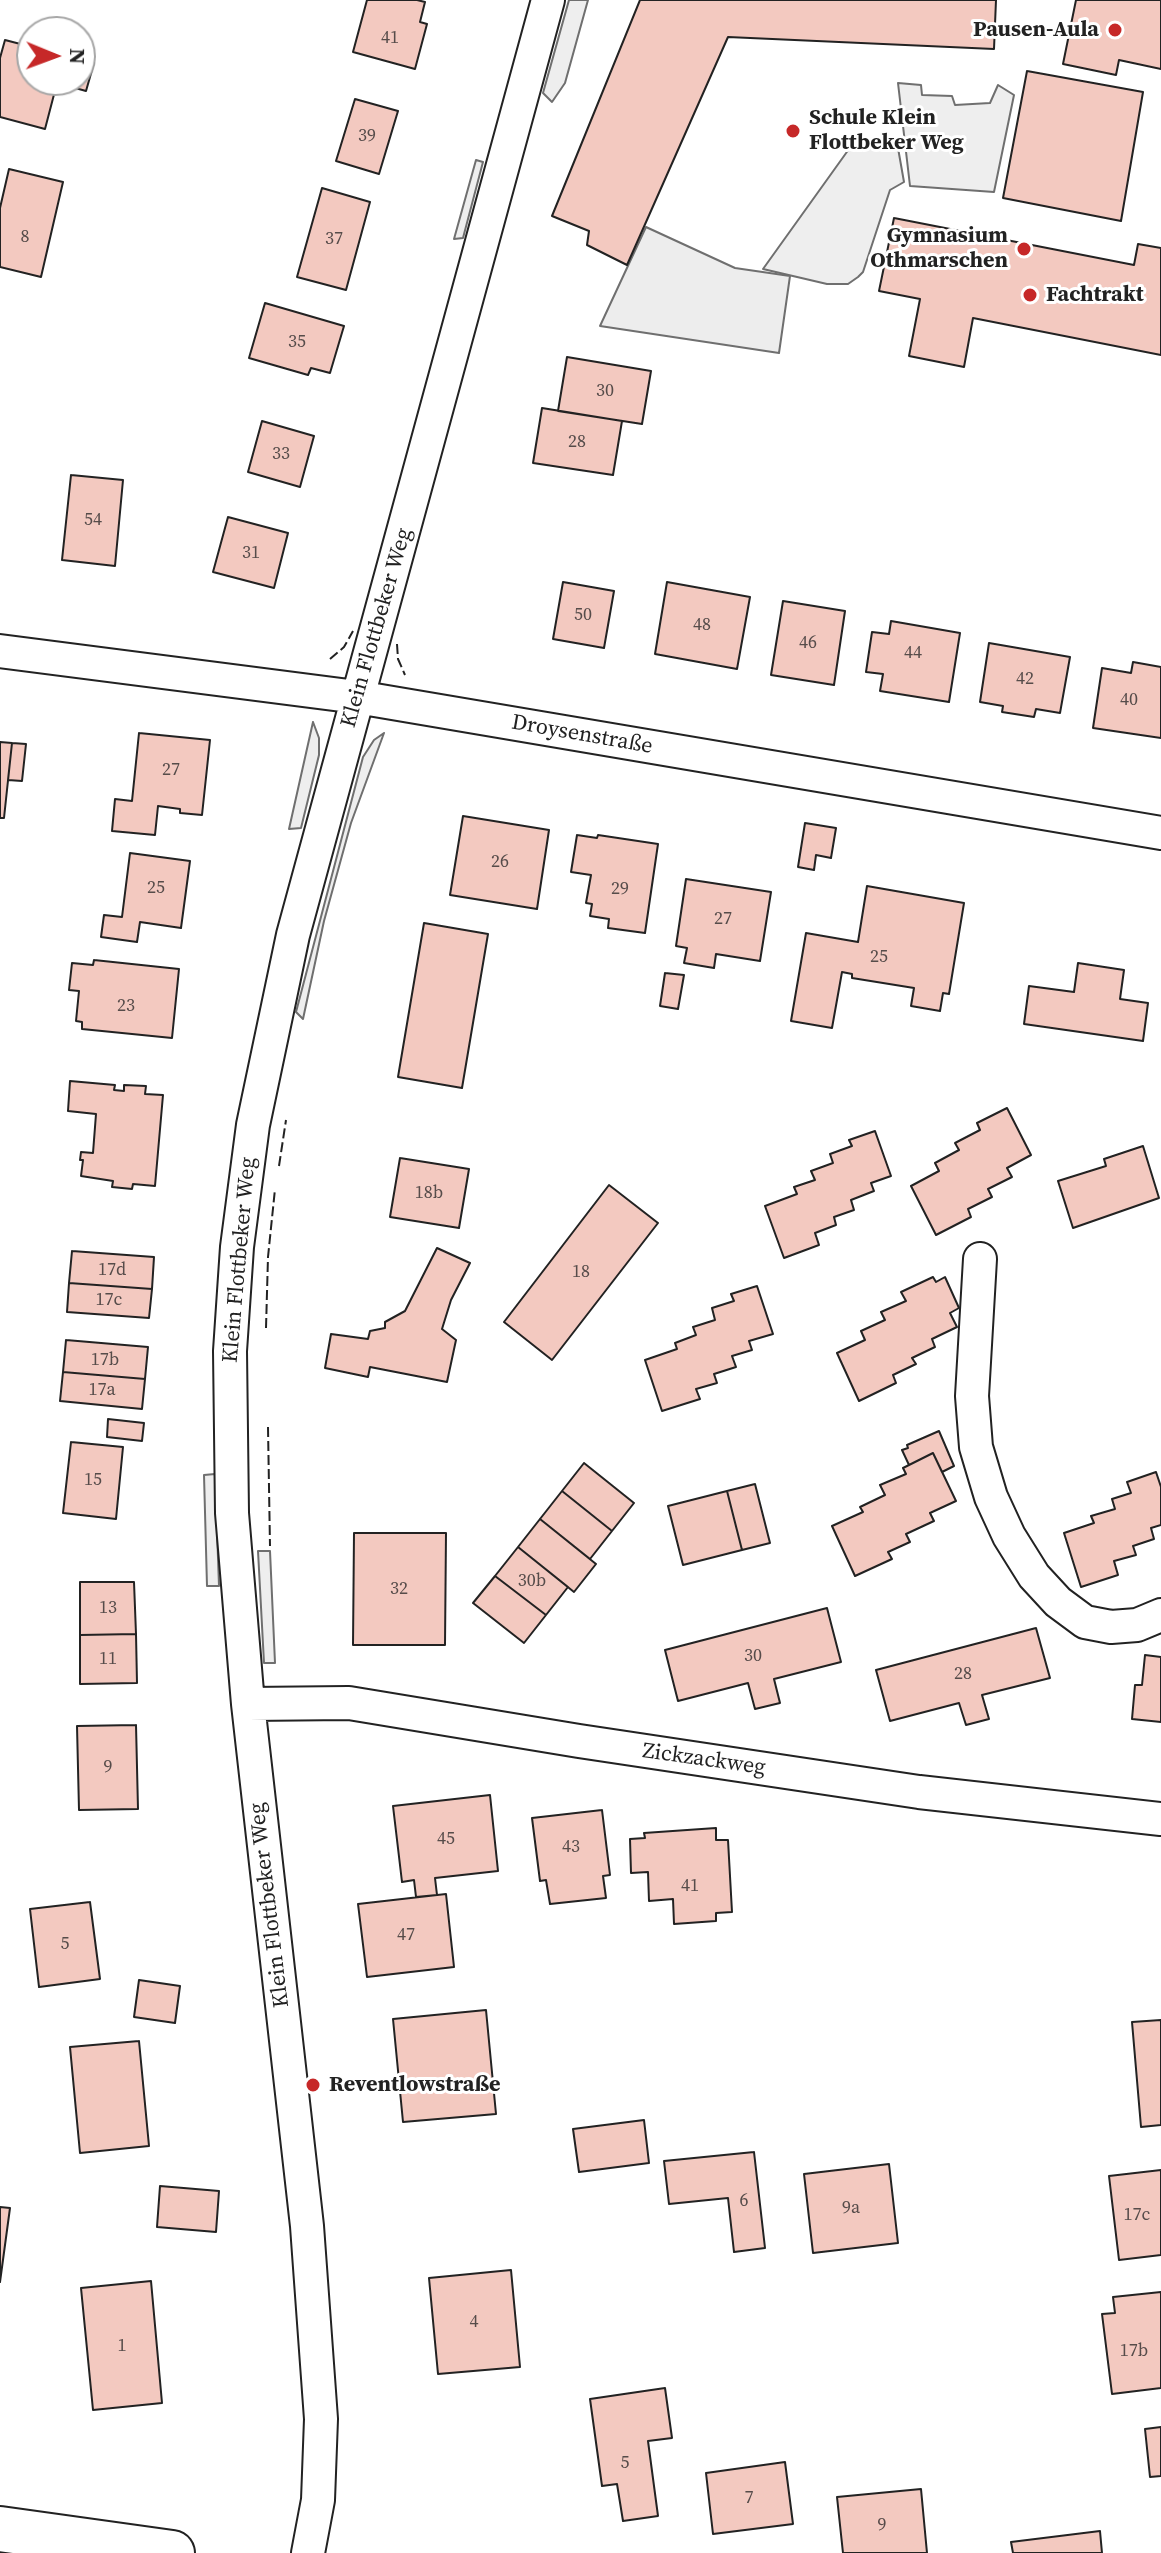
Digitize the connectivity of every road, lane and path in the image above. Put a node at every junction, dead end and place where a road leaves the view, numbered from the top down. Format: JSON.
{"nodes":[{"id":1,"x":548,"y":0,"type":"edge"},
{"id":2,"x":0,"y":651,"type":"edge"},
{"id":3,"x":357,"y":697,"type":"junction"},
{"id":4,"x":1161,"y":833,"type":"edge"},
{"id":5,"x":980,"y":1259,"type":"dead end"},
{"id":6,"x":1161,"y":1615,"type":"edge"},
{"id":7,"x":248,"y":1704,"type":"junction"},
{"id":8,"x":1161,"y":1819,"type":"edge"},
{"id":9,"x":0,"y":2529,"type":"edge"},
{"id":10,"x":172,"y":2553,"type":"edge"},
{"id":11,"x":308,"y":2553,"type":"edge"}],
"edges":[{"from":1,"to":3,"type":"street","name":"Klein Flottbeker Weg"},
{"from":2,"to":3,"type":"street","name":"Droysenstraße"},
{"from":3,"to":4,"type":"street","name":"Droysenstraße"},
{"from":3,"to":7,"type":"street","name":"Klein Flottbeker Weg"},
{"from":5,"to":6,"type":"street"},
{"from":7,"to":8,"type":"street","name":"Zickzackweg"},
{"from":7,"to":11,"type":"street","name":"Klein Flottbeker Weg"},
{"from":9,"to":10,"type":"street"}]}
